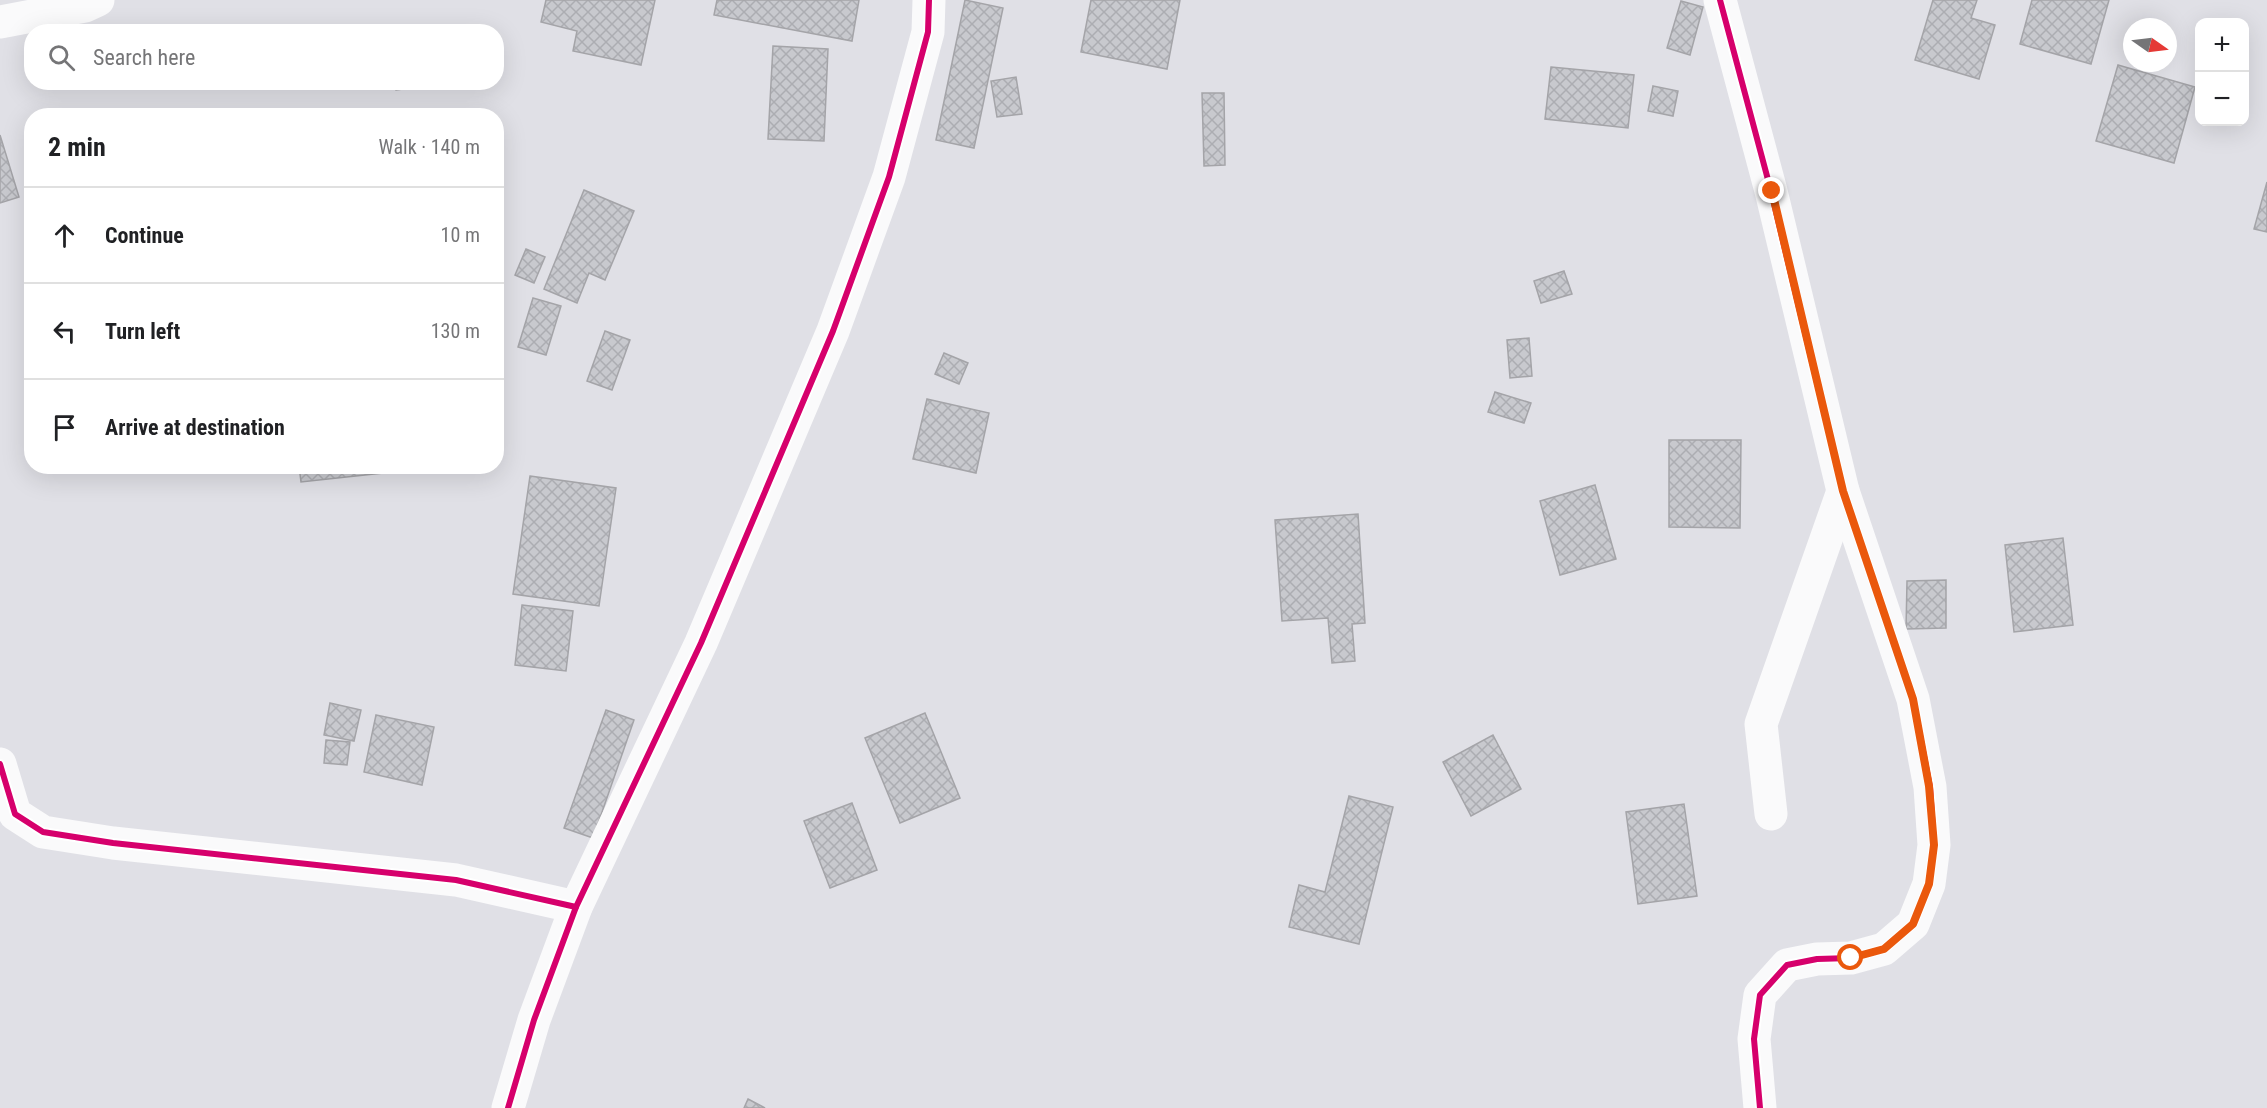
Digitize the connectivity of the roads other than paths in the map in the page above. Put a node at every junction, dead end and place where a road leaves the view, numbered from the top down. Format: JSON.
{"nodes":[{"id":1,"x":98,"y":0,"type":"edge"},
{"id":2,"x":929,"y":0,"type":"edge"},
{"id":3,"x":1720,"y":0,"type":"edge"},
{"id":4,"x":0,"y":22,"type":"edge"},
{"id":5,"x":1843,"y":491,"type":"junction"},
{"id":6,"x":0,"y":764,"type":"edge"},
{"id":7,"x":1771,"y":814,"type":"dead end"},
{"id":8,"x":576,"y":907,"type":"junction"},
{"id":9,"x":508,"y":1108,"type":"edge"},
{"id":10,"x":1760,"y":1108,"type":"edge"}],
"edges":[{"from":1,"to":4,"type":"street"},
{"from":2,"to":8,"type":"street"},
{"from":3,"to":5,"type":"street"},
{"from":5,"to":7,"type":"street"},
{"from":5,"to":10,"type":"street"},
{"from":6,"to":8,"type":"street"},
{"from":8,"to":9,"type":"street"}]}
